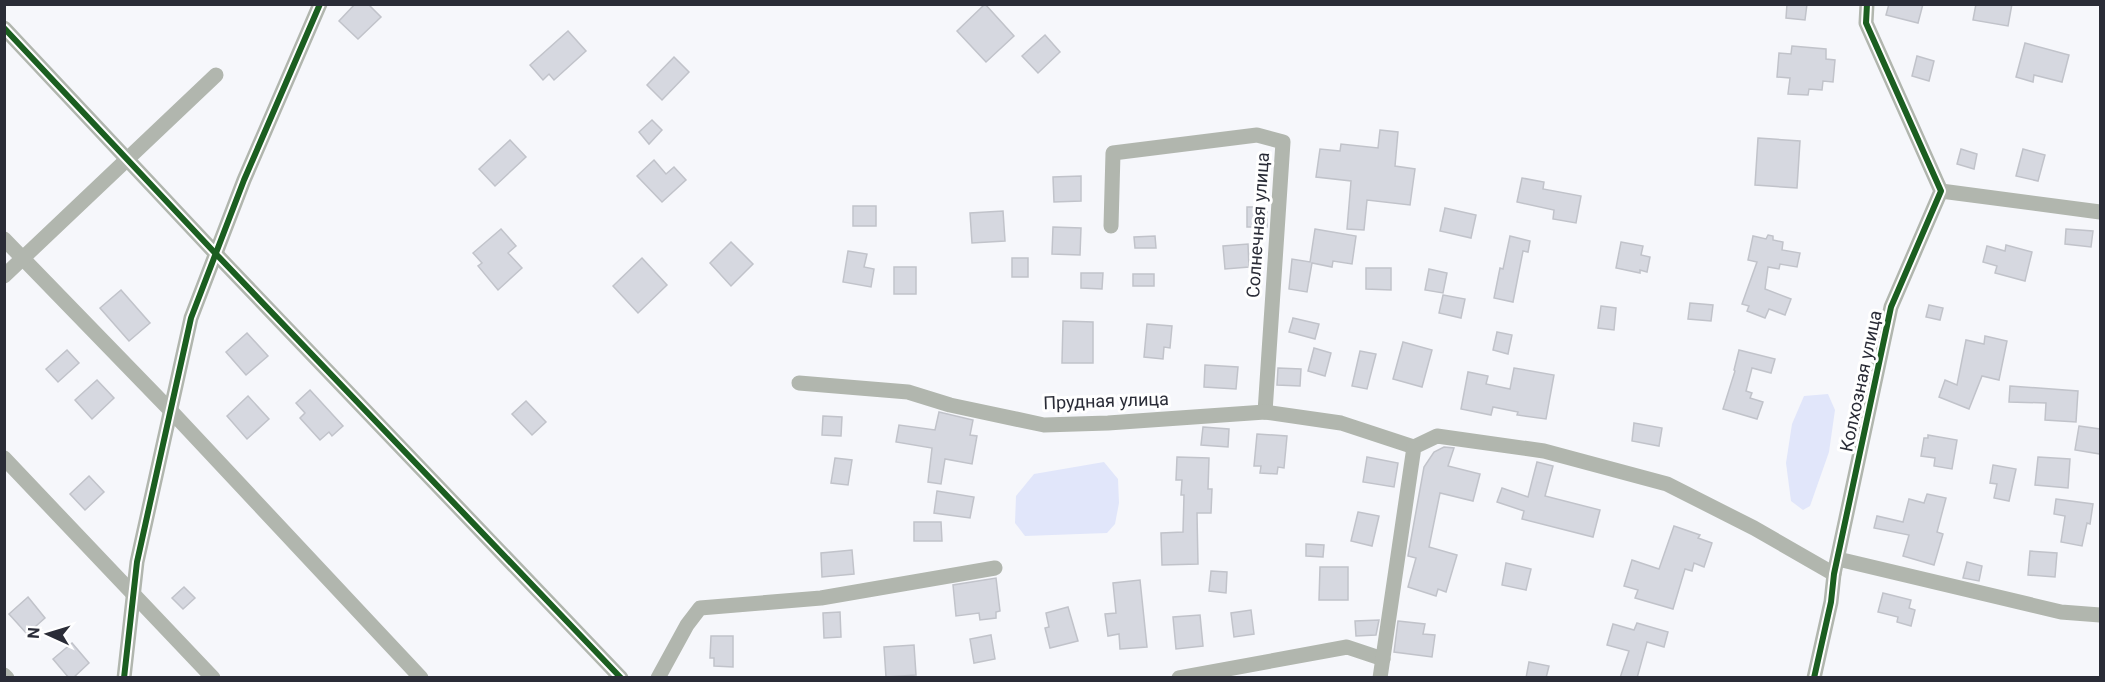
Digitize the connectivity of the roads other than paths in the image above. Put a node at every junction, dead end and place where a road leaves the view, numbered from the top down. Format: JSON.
{"nodes":[{"id":1,"x":320,"y":4,"type":"edge"},
{"id":2,"x":1867,"y":4,"type":"edge"},
{"id":3,"x":4,"y":28,"type":"edge"},
{"id":4,"x":216,"y":75,"type":"dead end"},
{"id":5,"x":127,"y":159,"type":"junction"},
{"id":6,"x":1941,"y":191,"type":"junction"},
{"id":7,"x":2100,"y":212,"type":"edge"},
{"id":8,"x":1111,"y":226,"type":"dead end"},
{"id":9,"x":4,"y":239,"type":"edge"},
{"id":10,"x":216,"y":254,"type":"junction"},
{"id":11,"x":23,"y":258,"type":"junction"},
{"id":12,"x":4,"y":276,"type":"edge"},
{"id":13,"x":799,"y":383,"type":"dead end"},
{"id":14,"x":170,"y":410,"type":"junction"},
{"id":15,"x":1265,"y":412,"type":"junction"},
{"id":16,"x":1414,"y":447,"type":"junction"},
{"id":17,"x":4,"y":458,"type":"edge"},
{"id":18,"x":1836,"y":566,"type":"junction"},
{"id":19,"x":995,"y":568,"type":"dead end"},
{"id":20,"x":134,"y":594,"type":"junction"},
{"id":21,"x":2100,"y":615,"type":"edge"},
{"id":22,"x":1383,"y":659,"type":"junction"},
{"id":23,"x":124,"y":678,"type":"edge"},
{"id":24,"x":213,"y":678,"type":"edge"},
{"id":25,"x":421,"y":678,"type":"edge"},
{"id":26,"x":621,"y":678,"type":"edge"},
{"id":27,"x":657,"y":678,"type":"edge"},
{"id":28,"x":1179,"y":678,"type":"edge"},
{"id":29,"x":1380,"y":678,"type":"edge"},
{"id":30,"x":1814,"y":678,"type":"edge"}],
"edges":[{"from":1,"to":10,"type":"street"},
{"from":2,"to":6,"type":"street"},
{"from":3,"to":5,"type":"street"},
{"from":4,"to":5,"type":"street"},
{"from":5,"to":10,"type":"street"},
{"from":5,"to":11,"type":"street"},
{"from":6,"to":7,"type":"street"},
{"from":6,"to":18,"type":"street","name":"Колхозная улица"},
{"from":8,"to":15,"type":"street","name":"Солнечная улица"},
{"from":9,"to":11,"type":"street"},
{"from":10,"to":14,"type":"street"},
{"from":10,"to":26,"type":"street"},
{"from":11,"to":12,"type":"street"},
{"from":11,"to":14,"type":"street"},
{"from":13,"to":15,"type":"street","name":"Прудная улица"},
{"from":14,"to":20,"type":"street"},
{"from":14,"to":25,"type":"street"},
{"from":15,"to":16,"type":"street","name":"Прудная улица"},
{"from":16,"to":18,"type":"street"},
{"from":16,"to":22,"type":"street"},
{"from":17,"to":20,"type":"street"},
{"from":18,"to":21,"type":"street"},
{"from":18,"to":30,"type":"street","name":"Колхозная улица"},
{"from":19,"to":27,"type":"street"},
{"from":20,"to":23,"type":"street"},
{"from":20,"to":24,"type":"street"},
{"from":22,"to":28,"type":"street"},
{"from":22,"to":29,"type":"street"}]}
